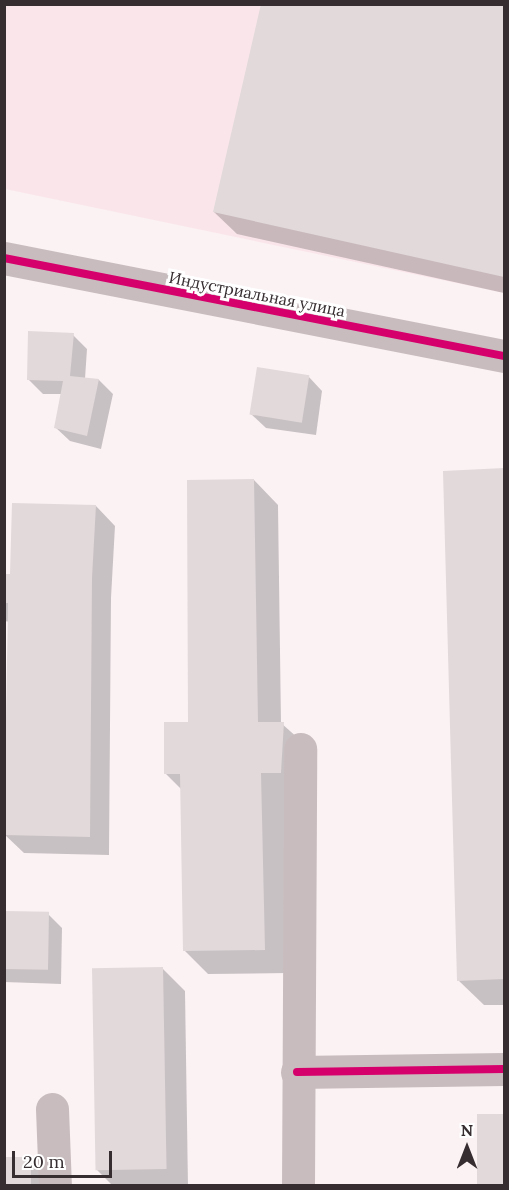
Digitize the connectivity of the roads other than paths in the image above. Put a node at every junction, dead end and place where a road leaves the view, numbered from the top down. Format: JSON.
{"nodes":[{"id":1,"x":4,"y":258,"type":"edge"},
{"id":2,"x":504,"y":356,"type":"edge"},
{"id":3,"x":300,"y":749,"type":"dead end"},
{"id":4,"x":504,"y":1070,"type":"edge"},
{"id":5,"x":297,"y":1072,"type":"junction"},
{"id":6,"x":52,"y":1109,"type":"dead end"},
{"id":7,"x":55,"y":1185,"type":"edge"},
{"id":8,"x":298,"y":1185,"type":"edge"}],
"edges":[{"from":1,"to":2,"type":"street","name":"Индустриальная улица"},
{"from":3,"to":5,"type":"street"},
{"from":4,"to":5,"type":"street"},
{"from":5,"to":8,"type":"street"},
{"from":6,"to":7,"type":"street"}]}
